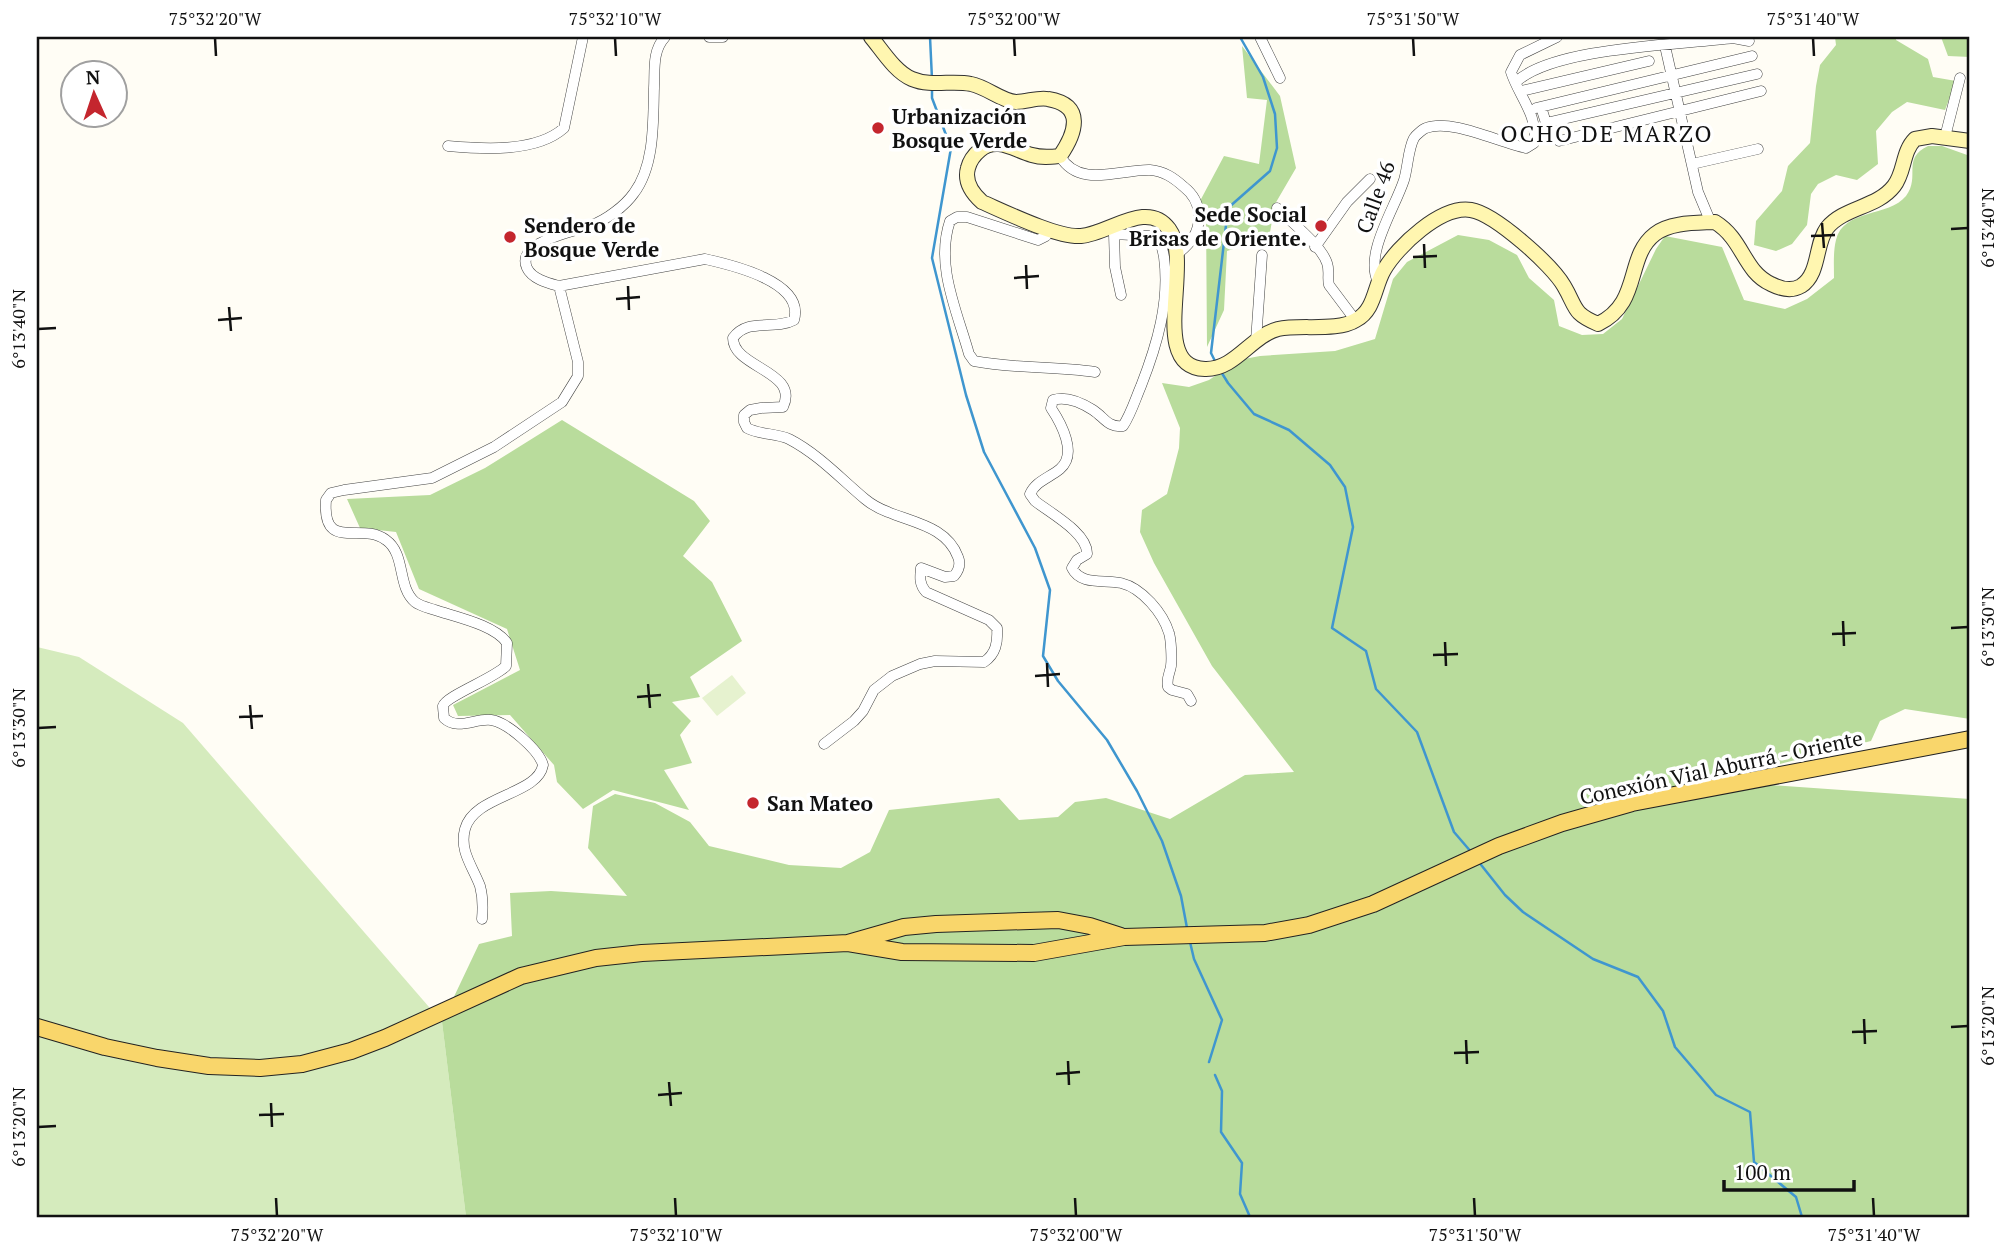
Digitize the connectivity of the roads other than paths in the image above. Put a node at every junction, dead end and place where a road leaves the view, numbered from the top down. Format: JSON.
{"nodes":[{"id":1,"x":583,"y":37,"type":"edge"},
{"id":2,"x":665,"y":37,"type":"edge"},
{"id":3,"x":709,"y":37,"type":"edge"},
{"id":4,"x":723,"y":37,"type":"edge"},
{"id":5,"x":871,"y":37,"type":"edge"},
{"id":6,"x":1260,"y":37,"type":"edge"},
{"id":7,"x":1557,"y":37,"type":"edge"},
{"id":8,"x":1749,"y":41,"type":"dead end"},
{"id":9,"x":1665,"y":46,"type":"junction"},
{"id":10,"x":1752,"y":56,"type":"dead end"},
{"id":11,"x":1649,"y":61,"type":"dead end"},
{"id":12,"x":1757,"y":74,"type":"dead end"},
{"id":13,"x":1672,"y":75,"type":"junction"},
{"id":14,"x":1280,"y":78,"type":"dead end"},
{"id":15,"x":1960,"y":78,"type":"dead end"},
{"id":16,"x":1519,"y":86,"type":"junction"},
{"id":17,"x":1762,"y":91,"type":"dead end"},
{"id":18,"x":1676,"y":92,"type":"junction"},
{"id":19,"x":1541,"y":107,"type":"junction"},
{"id":20,"x":1529,"y":110,"type":"junction"},
{"id":21,"x":1681,"y":110,"type":"junction"},
{"id":22,"x":1961,"y":138,"type":"edge"},
{"id":23,"x":1559,"y":141,"type":"dead end"},
{"id":24,"x":448,"y":146,"type":"dead end"},
{"id":25,"x":1758,"y":149,"type":"dead end"},
{"id":26,"x":1060,"y":156,"type":"junction"},
{"id":27,"x":1692,"y":164,"type":"junction"},
{"id":28,"x":1370,"y":179,"type":"dead end"},
{"id":29,"x":1277,"y":208,"type":"dead end"},
{"id":30,"x":1711,"y":223,"type":"junction"},
{"id":31,"x":1048,"y":228,"type":"junction"},
{"id":32,"x":1114,"y":230,"type":"junction"},
{"id":33,"x":1315,"y":247,"type":"junction"},
{"id":34,"x":1177,"y":255,"type":"junction"},
{"id":35,"x":1262,"y":255,"type":"dead end"},
{"id":36,"x":1378,"y":282,"type":"junction"},
{"id":37,"x":559,"y":286,"type":"junction"},
{"id":38,"x":1121,"y":295,"type":"dead end"},
{"id":39,"x":1356,"y":321,"type":"junction"},
{"id":40,"x":1256,"y":341,"type":"junction"},
{"id":41,"x":1095,"y":372,"type":"dead end"},
{"id":42,"x":1191,"y":701,"type":"dead end"},
{"id":43,"x":1970,"y":738,"type":"edge"},
{"id":44,"x":824,"y":744,"type":"dead end"},
{"id":45,"x":482,"y":919,"type":"dead end"},
{"id":46,"x":1071,"y":921,"type":"junction"},
{"id":47,"x":1090,"y":926,"type":"junction"},
{"id":48,"x":904,"y":927,"type":"junction"},
{"id":49,"x":886,"y":933,"type":"junction"},
{"id":50,"x":1128,"y":937,"type":"junction"},
{"id":51,"x":846,"y":943,"type":"junction"},
{"id":52,"x":1075,"y":945,"type":"junction"},
{"id":53,"x":895,"y":951,"type":"junction"},
{"id":54,"x":37,"y":1027,"type":"edge"}],
"edges":[{"from":1,"to":24,"type":"street"},
{"from":2,"to":37,"type":"street"},
{"from":3,"to":4,"type":"street"},
{"from":5,"to":26,"type":"main road"},
{"from":6,"to":14,"type":"street"},
{"from":7,"to":16,"type":"street"},
{"from":8,"to":9,"type":"street"},
{"from":9,"to":13,"type":"street"},
{"from":9,"to":16,"type":"street"},
{"from":10,"to":13,"type":"street"},
{"from":11,"to":16,"type":"street"},
{"from":12,"to":18,"type":"street"},
{"from":13,"to":18,"type":"street"},
{"from":13,"to":19,"type":"street"},
{"from":15,"to":22,"type":"street"},
{"from":16,"to":20,"type":"street"},
{"from":17,"to":21,"type":"street"},
{"from":18,"to":19,"type":"street"},
{"from":18,"to":21,"type":"street"},
{"from":19,"to":20,"type":"street"},
{"from":20,"to":36,"type":"street","name":"Calle 46"},
{"from":21,"to":23,"type":"street"},
{"from":21,"to":27,"type":"street"},
{"from":22,"to":30,"type":"main road"},
{"from":25,"to":27,"type":"street"},
{"from":26,"to":31,"type":"main road"},
{"from":26,"to":34,"type":"street"},
{"from":27,"to":30,"type":"street"},
{"from":28,"to":33,"type":"street"},
{"from":29,"to":33,"type":"street"},
{"from":30,"to":36,"type":"main road"},
{"from":31,"to":32,"type":"main road"},
{"from":31,"to":41,"type":"street"},
{"from":32,"to":34,"type":"main road"},
{"from":32,"to":38,"type":"street"},
{"from":32,"to":42,"type":"street"},
{"from":33,"to":39,"type":"street"},
{"from":34,"to":40,"type":"main road"},
{"from":35,"to":40,"type":"street"},
{"from":36,"to":39,"type":"main road"},
{"from":37,"to":44,"type":"street"},
{"from":37,"to":45,"type":"street"},
{"from":39,"to":40,"type":"main road"},
{"from":43,"to":50,"type":"main road","name":"Conexión Vial Aburrá - Oriente"},
{"from":46,"to":47,"type":"main road","name":"Conexión Vial Aburrá - Oriente"},
{"from":46,"to":48,"type":"main road","name":"Conexión Vial Aburrá - Oriente"},
{"from":46,"to":52,"type":"main road"},
{"from":47,"to":50,"type":"main road","name":"Conexión Vial Aburrá - Oriente"},
{"from":47,"to":52,"type":"main road"},
{"from":48,"to":49,"type":"main road","name":"Conexión Vial Aburrá - Oriente"},
{"from":48,"to":53,"type":"main road"},
{"from":49,"to":51,"type":"main road","name":"Conexión Vial Aburrá - Oriente"},
{"from":49,"to":53,"type":"main road"},
{"from":50,"to":52,"type":"main road","name":"Conexión Vial Aburrá - Oriente"},
{"from":51,"to":53,"type":"main road","name":"Conexión Vial Aburrá - Oriente"},
{"from":51,"to":54,"type":"main road","name":"Conexión Vial Aburrá - Oriente"},
{"from":52,"to":53,"type":"main road","name":"Conexión Vial Aburrá - Oriente"}]}
